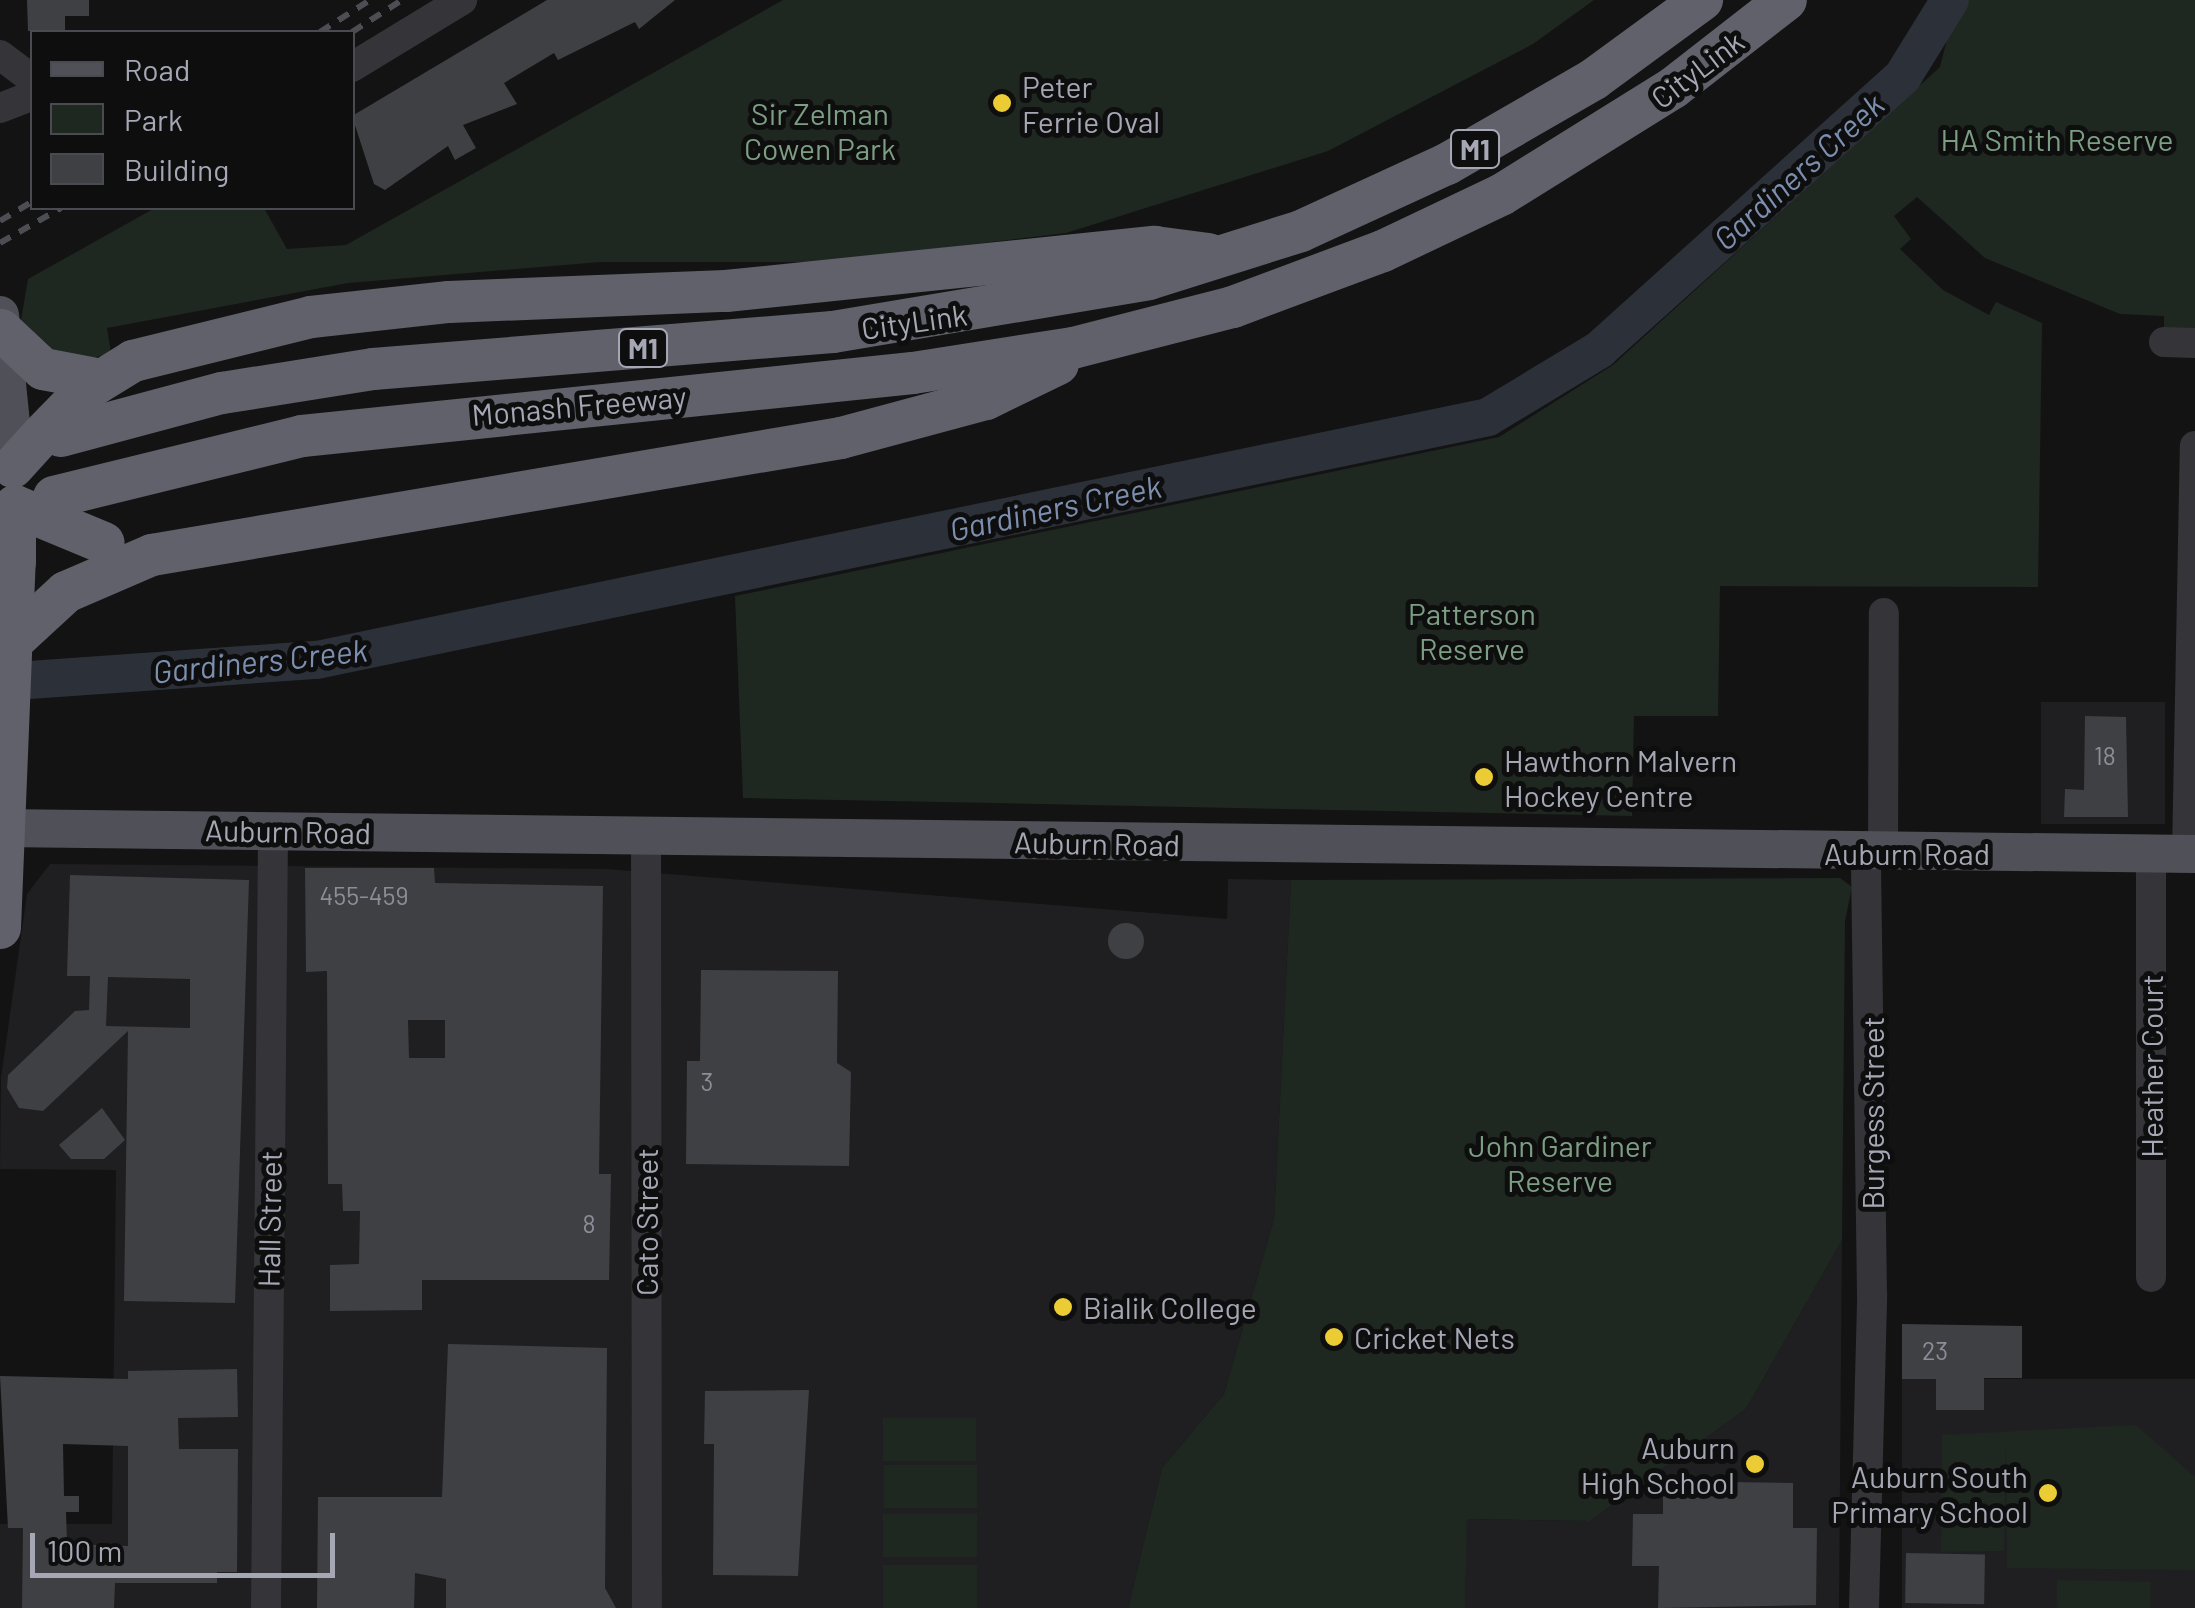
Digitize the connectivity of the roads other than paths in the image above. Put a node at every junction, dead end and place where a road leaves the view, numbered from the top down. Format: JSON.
{"nodes":[{"id":1,"x":462,"y":0,"type":"edge"},
{"id":2,"x":1702,"y":0,"type":"edge"},
{"id":3,"x":1786,"y":0,"type":"edge"},
{"id":4,"x":0,"y":55,"type":"edge"},
{"id":5,"x":355,"y":65,"type":"edge"},
{"id":6,"x":30,"y":78,"type":"edge"},
{"id":7,"x":30,"y":97,"type":"edge"},
{"id":8,"x":0,"y":108,"type":"edge"},
{"id":9,"x":1225,"y":256,"type":"junction"},
{"id":10,"x":0,"y":315,"type":"edge"},
{"id":11,"x":1,"y":330,"type":"edge"},
{"id":12,"x":1108,"y":340,"type":"junction"},
{"id":13,"x":2164,"y":342,"type":"dead end"},
{"id":14,"x":2195,"y":343,"type":"edge"},
{"id":15,"x":78,"y":406,"type":"junction"},
{"id":16,"x":2195,"y":446,"type":"edge"},
{"id":17,"x":16,"y":491,"type":"edge"},
{"id":18,"x":102,"y":560,"type":"junction"},
{"id":19,"x":1884,"y":613,"type":"dead end"},
{"id":20,"x":15,"y":639,"type":"junction"},
{"id":21,"x":4,"y":828,"type":"edge"},
{"id":22,"x":273,"y":831,"type":"junction"},
{"id":23,"x":646,"y":837,"type":"junction"},
{"id":24,"x":1876,"y":852,"type":"junction"},
{"id":25,"x":2177,"y":854,"type":"edge"},
{"id":26,"x":0,"y":928,"type":"edge"},
{"id":27,"x":2151,"y":1277,"type":"dead end"},
{"id":28,"x":1872,"y":1294,"type":"junction"},
{"id":29,"x":266,"y":1608,"type":"edge"},
{"id":30,"x":647,"y":1608,"type":"edge"},
{"id":31,"x":1864,"y":1608,"type":"edge"},
{"id":32,"x":1876,"y":1608,"type":"edge"}],
"edges":[{"from":1,"to":5,"type":"street"},
{"from":2,"to":9,"type":"highway","name":"CityLink","number":"M1"},
{"from":3,"to":12,"type":"highway","name":"CityLink","number":"M1"},
{"from":4,"to":6,"type":"street"},
{"from":7,"to":8,"type":"street"},
{"from":9,"to":15,"type":"highway","name":"CityLink","number":"M1"},
{"from":9,"to":15,"type":"highway"},
{"from":10,"to":11,"type":"main road"},
{"from":11,"to":15,"type":"highway"},
{"from":11,"to":17,"type":"main road","bridge":true},
{"from":12,"to":17,"type":"highway","name":"Monash Freeway","number":"M1"},
{"from":12,"to":18,"type":"highway"},
{"from":13,"to":14,"type":"street"},
{"from":15,"to":17,"type":"highway","bridge":true},
{"from":16,"to":25,"type":"street","name":"Heather Court"},
{"from":17,"to":18,"type":"highway","bridge":true},
{"from":17,"to":20,"type":"highway","bridge":true},
{"from":18,"to":20,"type":"highway"},
{"from":19,"to":24,"type":"street","name":"Burgess Street"},
{"from":20,"to":21,"type":"highway"},
{"from":21,"to":22,"type":"main road","name":"Auburn Road"},
{"from":21,"to":26,"type":"highway"},
{"from":22,"to":23,"type":"main road","name":"Auburn Road"},
{"from":22,"to":29,"type":"street","name":"Hall Street"},
{"from":23,"to":24,"type":"main road","name":"Auburn Road"},
{"from":23,"to":30,"type":"street","name":"Cato Street"},
{"from":24,"to":25,"type":"main road","name":"Auburn Road"},
{"from":24,"to":28,"type":"street","name":"Burgess Street"},
{"from":25,"to":27,"type":"street","name":"Heather Court"},
{"from":28,"to":31,"type":"street","name":"Burgess Street"},
{"from":28,"to":32,"type":"street","name":"Burgess Street"}]}
